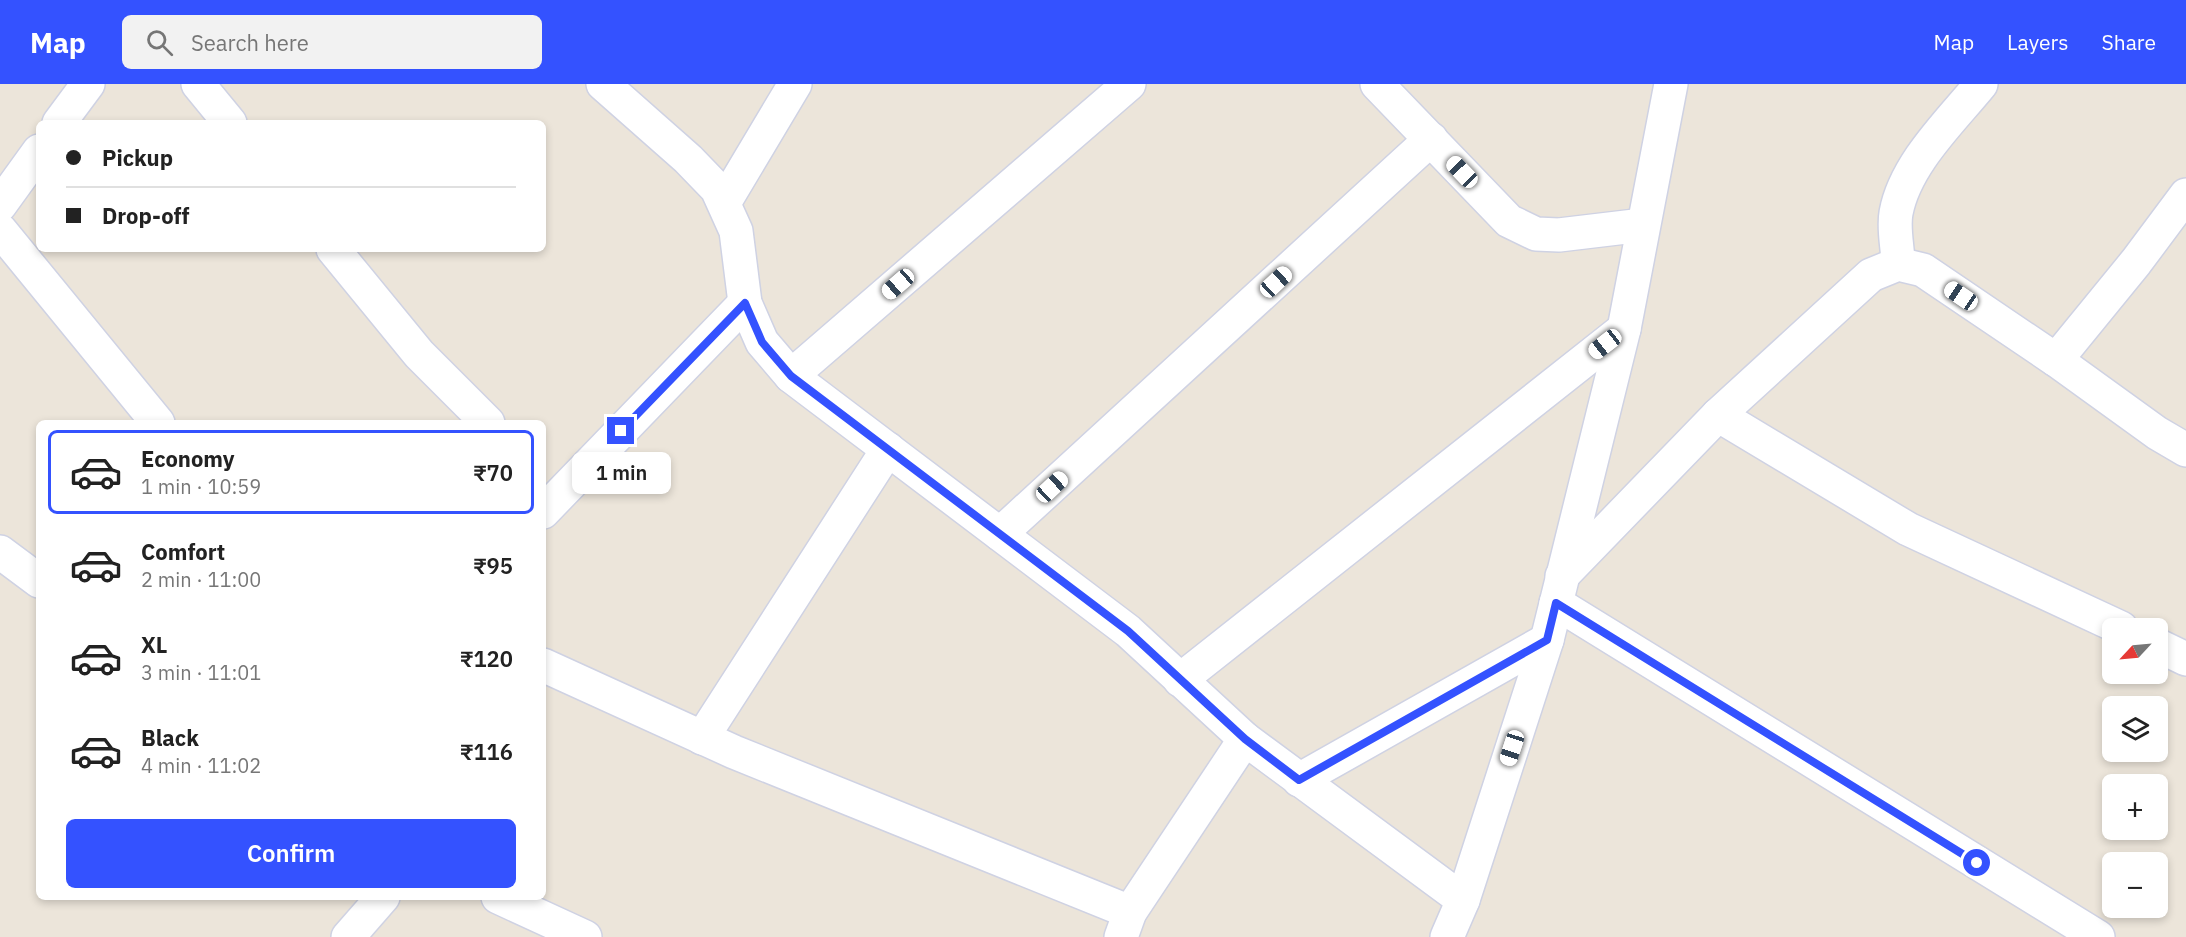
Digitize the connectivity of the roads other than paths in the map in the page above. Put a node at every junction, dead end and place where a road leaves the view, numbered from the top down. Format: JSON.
{"nodes":[{"id":1,"x":88,"y":84,"type":"edge"},
{"id":2,"x":198,"y":84,"type":"edge"},
{"id":3,"x":603,"y":84,"type":"edge"},
{"id":4,"x":795,"y":84,"type":"edge"},
{"id":5,"x":1129,"y":84,"type":"edge"},
{"id":6,"x":1377,"y":84,"type":"edge"},
{"id":7,"x":1671,"y":84,"type":"edge"},
{"id":8,"x":1981,"y":84,"type":"edge"},
{"id":9,"x":61,"y":120,"type":"edge"},
{"id":10,"x":228,"y":120,"type":"edge"},
{"id":11,"x":1431,"y":140,"type":"junction"},
{"id":12,"x":36,"y":155,"type":"edge"},
{"id":13,"x":2186,"y":195,"type":"edge"},
{"id":14,"x":724,"y":203,"type":"junction"},
{"id":15,"x":0,"y":205,"type":"edge"},
{"id":16,"x":1643,"y":225,"type":"junction"},
{"id":17,"x":0,"y":230,"type":"edge"},
{"id":18,"x":335,"y":252,"type":"edge"},
{"id":19,"x":1898,"y":264,"type":"junction"},
{"id":20,"x":745,"y":303,"type":"junction"},
{"id":21,"x":1623,"y":329,"type":"junction"},
{"id":22,"x":2056,"y":360,"type":"junction"},
{"id":23,"x":791,"y":376,"type":"junction"},
{"id":24,"x":1718,"y":415,"type":"junction"},
{"id":25,"x":156,"y":420,"type":"edge"},
{"id":26,"x":485,"y":420,"type":"edge"},
{"id":27,"x":888,"y":449,"type":"junction"},
{"id":28,"x":2186,"y":450,"type":"edge"},
{"id":29,"x":548,"y":495,"type":"edge"},
{"id":30,"x":1000,"y":534,"type":"junction"},
{"id":31,"x":0,"y":552,"type":"edge"},
{"id":32,"x":36,"y":579,"type":"edge"},
{"id":33,"x":1559,"y":589,"type":"junction"},
{"id":34,"x":2102,"y":619,"type":"edge"},
{"id":35,"x":1547,"y":640,"type":"junction"},
{"id":36,"x":2168,"y":650,"type":"edge"},
{"id":37,"x":2186,"y":659,"type":"edge"},
{"id":38,"x":546,"y":666,"type":"edge"},
{"id":39,"x":1180,"y":680,"type":"junction"},
{"id":40,"x":702,"y":738,"type":"junction"},
{"id":41,"x":1245,"y":739,"type":"junction"},
{"id":42,"x":1299,"y":780,"type":"junction"},
{"id":43,"x":380,"y":900,"type":"edge"},
{"id":44,"x":505,"y":900,"type":"edge"},
{"id":45,"x":1463,"y":900,"type":"junction"},
{"id":46,"x":1125,"y":925,"type":"edge"},
{"id":47,"x":348,"y":937,"type":"edge"},
{"id":48,"x":585,"y":937,"type":"edge"},
{"id":49,"x":1447,"y":937,"type":"edge"},
{"id":50,"x":2098,"y":937,"type":"edge"}],
"edges":[{"from":1,"to":9,"type":"street"},
{"from":2,"to":10,"type":"street"},
{"from":3,"to":14,"type":"street"},
{"from":4,"to":14,"type":"street"},
{"from":5,"to":23,"type":"street"},
{"from":6,"to":11,"type":"street"},
{"from":7,"to":16,"type":"street"},
{"from":8,"to":19,"type":"street"},
{"from":11,"to":16,"type":"street"},
{"from":11,"to":30,"type":"street"},
{"from":12,"to":15,"type":"street"},
{"from":13,"to":22,"type":"street"},
{"from":14,"to":20,"type":"street"},
{"from":16,"to":21,"type":"street"},
{"from":17,"to":25,"type":"street"},
{"from":18,"to":26,"type":"street"},
{"from":19,"to":22,"type":"street"},
{"from":19,"to":24,"type":"street"},
{"from":20,"to":23,"type":"street"},
{"from":20,"to":29,"type":"street"},
{"from":21,"to":33,"type":"street"},
{"from":21,"to":39,"type":"street"},
{"from":22,"to":28,"type":"street"},
{"from":23,"to":27,"type":"street"},
{"from":24,"to":33,"type":"street"},
{"from":24,"to":34,"type":"street"},
{"from":27,"to":30,"type":"street"},
{"from":27,"to":40,"type":"street"},
{"from":30,"to":39,"type":"street"},
{"from":31,"to":32,"type":"street"},
{"from":33,"to":35,"type":"street"},
{"from":33,"to":50,"type":"street"},
{"from":35,"to":42,"type":"street"},
{"from":35,"to":45,"type":"street"},
{"from":36,"to":37,"type":"street"},
{"from":38,"to":40,"type":"street"},
{"from":39,"to":41,"type":"street"},
{"from":40,"to":46,"type":"street"},
{"from":41,"to":42,"type":"street"},
{"from":41,"to":46,"type":"street"},
{"from":42,"to":45,"type":"street"},
{"from":43,"to":47,"type":"street"},
{"from":44,"to":48,"type":"street"},
{"from":45,"to":49,"type":"street"}]}
